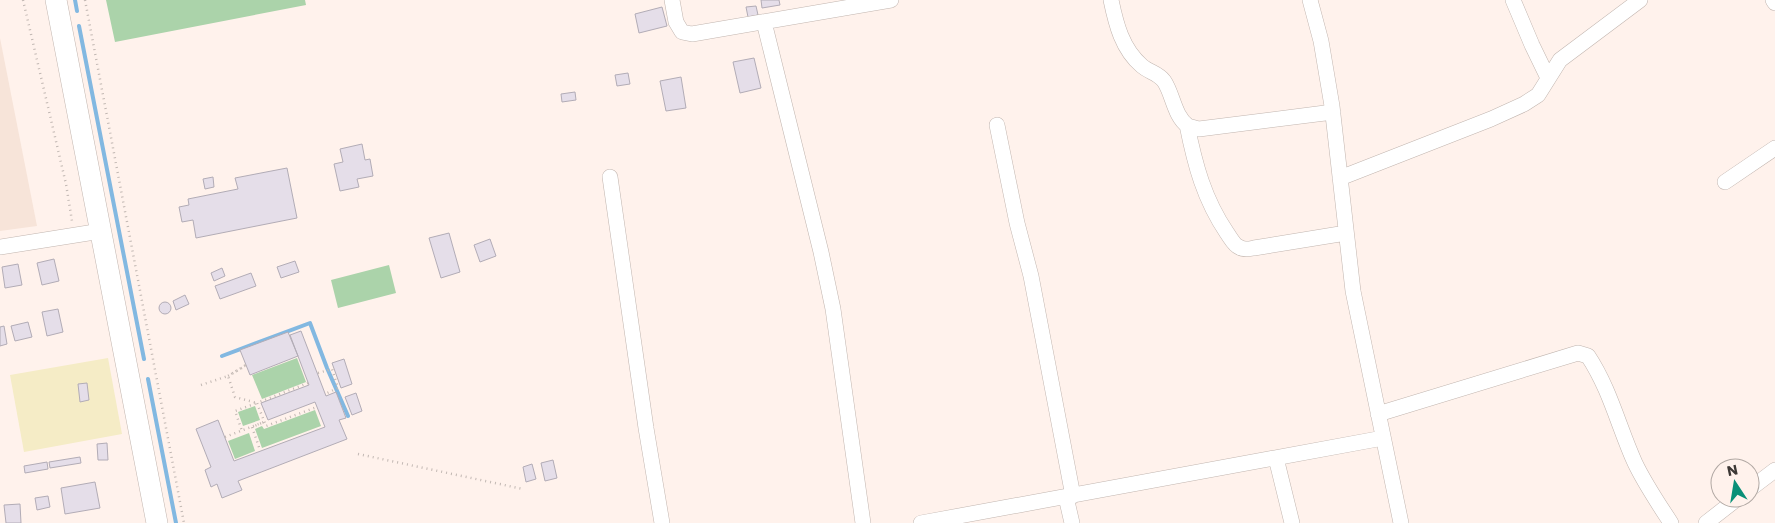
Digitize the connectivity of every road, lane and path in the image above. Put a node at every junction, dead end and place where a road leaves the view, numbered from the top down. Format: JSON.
{"nodes":[{"id":1,"x":23,"y":0,"type":"edge"},
{"id":2,"x":56,"y":0,"type":"edge"},
{"id":3,"x":85,"y":0,"type":"edge"},
{"id":4,"x":672,"y":0,"type":"edge"},
{"id":5,"x":891,"y":0,"type":"edge"},
{"id":6,"x":1111,"y":0,"type":"edge"},
{"id":7,"x":1310,"y":0,"type":"edge"},
{"id":8,"x":1513,"y":0,"type":"edge"},
{"id":9,"x":1640,"y":0,"type":"edge"},
{"id":10,"x":1773,"y":0,"type":"edge"},
{"id":11,"x":1775,"y":3,"type":"edge"},
{"id":12,"x":813,"y":7,"type":"edge"},
{"id":13,"x":764,"y":22,"type":"junction"},
{"id":14,"x":1548,"y":78,"type":"junction"},
{"id":15,"x":1333,"y":112,"type":"junction"},
{"id":16,"x":997,"y":125,"type":"dead end"},
{"id":17,"x":1187,"y":125,"type":"junction"},
{"id":18,"x":1775,"y":148,"type":"edge"},
{"id":19,"x":610,"y":178,"type":"dead end"},
{"id":20,"x":1340,"y":178,"type":"junction"},
{"id":21,"x":1725,"y":182,"type":"dead end"},
{"id":22,"x":101,"y":230,"type":"junction"},
{"id":23,"x":1346,"y":233,"type":"junction"},
{"id":24,"x":75,"y":235,"type":"junction"},
{"id":25,"x":0,"y":247,"type":"edge"},
{"id":26,"x":318,"y":373,"type":"dead end"},
{"id":27,"x":228,"y":376,"type":"junction"},
{"id":28,"x":308,"y":383,"type":"dead end"},
{"id":29,"x":201,"y":385,"type":"dead end"},
{"id":30,"x":326,"y":394,"type":"dead end"},
{"id":31,"x":257,"y":403,"type":"junction"},
{"id":32,"x":317,"y":407,"type":"dead end"},
{"id":33,"x":1378,"y":414,"type":"junction"},
{"id":34,"x":264,"y":422,"type":"junction"},
{"id":35,"x":242,"y":431,"type":"junction"},
{"id":36,"x":225,"y":438,"type":"dead end"},
{"id":37,"x":1383,"y":438,"type":"junction"},
{"id":38,"x":260,"y":450,"type":"dead end"},
{"id":39,"x":358,"y":454,"type":"dead end"},
{"id":40,"x":1276,"y":458,"type":"junction"},
{"id":41,"x":1775,"y":470,"type":"edge"},
{"id":42,"x":1760,"y":481,"type":"edge"},
{"id":43,"x":523,"y":488,"type":"dead end"},
{"id":44,"x":1070,"y":497,"type":"junction"},
{"id":45,"x":1725,"y":508,"type":"edge"},
{"id":46,"x":157,"y":523,"type":"edge"},
{"id":47,"x":184,"y":523,"type":"edge"},
{"id":48,"x":662,"y":523,"type":"edge"},
{"id":49,"x":863,"y":523,"type":"edge"},
{"id":50,"x":921,"y":523,"type":"edge"},
{"id":51,"x":1072,"y":523,"type":"edge"},
{"id":52,"x":1292,"y":523,"type":"edge"},
{"id":53,"x":1401,"y":523,"type":"edge"},
{"id":54,"x":1671,"y":523,"type":"edge"},
{"id":55,"x":1706,"y":523,"type":"edge"}],
"edges":[{"from":1,"to":24,"type":"path"},
{"from":2,"to":22,"type":"main road"},
{"from":3,"to":47,"type":"path"},
{"from":4,"to":13,"type":"street"},
{"from":5,"to":12,"type":"street"},
{"from":6,"to":17,"type":"street"},
{"from":7,"to":15,"type":"street"},
{"from":8,"to":14,"type":"street"},
{"from":9,"to":14,"type":"street"},
{"from":10,"to":11,"type":"street"},
{"from":12,"to":13,"type":"street"},
{"from":13,"to":49,"type":"street"},
{"from":14,"to":20,"type":"street"},
{"from":15,"to":17,"type":"street"},
{"from":15,"to":20,"type":"street"},
{"from":16,"to":44,"type":"street"},
{"from":17,"to":23,"type":"street"},
{"from":18,"to":21,"type":"street"},
{"from":19,"to":48,"type":"street"},
{"from":20,"to":23,"type":"street"},
{"from":22,"to":24,"type":"street"},
{"from":22,"to":46,"type":"main road"},
{"from":23,"to":33,"type":"street"},
{"from":24,"to":25,"type":"street"},
{"from":26,"to":30,"type":"path"},
{"from":27,"to":27,"type":"path"},
{"from":27,"to":29,"type":"path"},
{"from":27,"to":31,"type":"path"},
{"from":28,"to":31,"type":"path"},
{"from":31,"to":34,"type":"path"},
{"from":31,"to":35,"type":"path"},
{"from":32,"to":34,"type":"path"},
{"from":33,"to":37,"type":"street"},
{"from":33,"to":54,"type":"street"},
{"from":34,"to":35,"type":"path"},
{"from":34,"to":38,"type":"path"},
{"from":35,"to":36,"type":"path"},
{"from":37,"to":40,"type":"street"},
{"from":37,"to":53,"type":"street"},
{"from":39,"to":43,"type":"path"},
{"from":40,"to":44,"type":"street"},
{"from":40,"to":52,"type":"street"},
{"from":41,"to":42,"type":"street"},
{"from":44,"to":50,"type":"street"},
{"from":44,"to":51,"type":"street"},
{"from":45,"to":55,"type":"street"}]}
